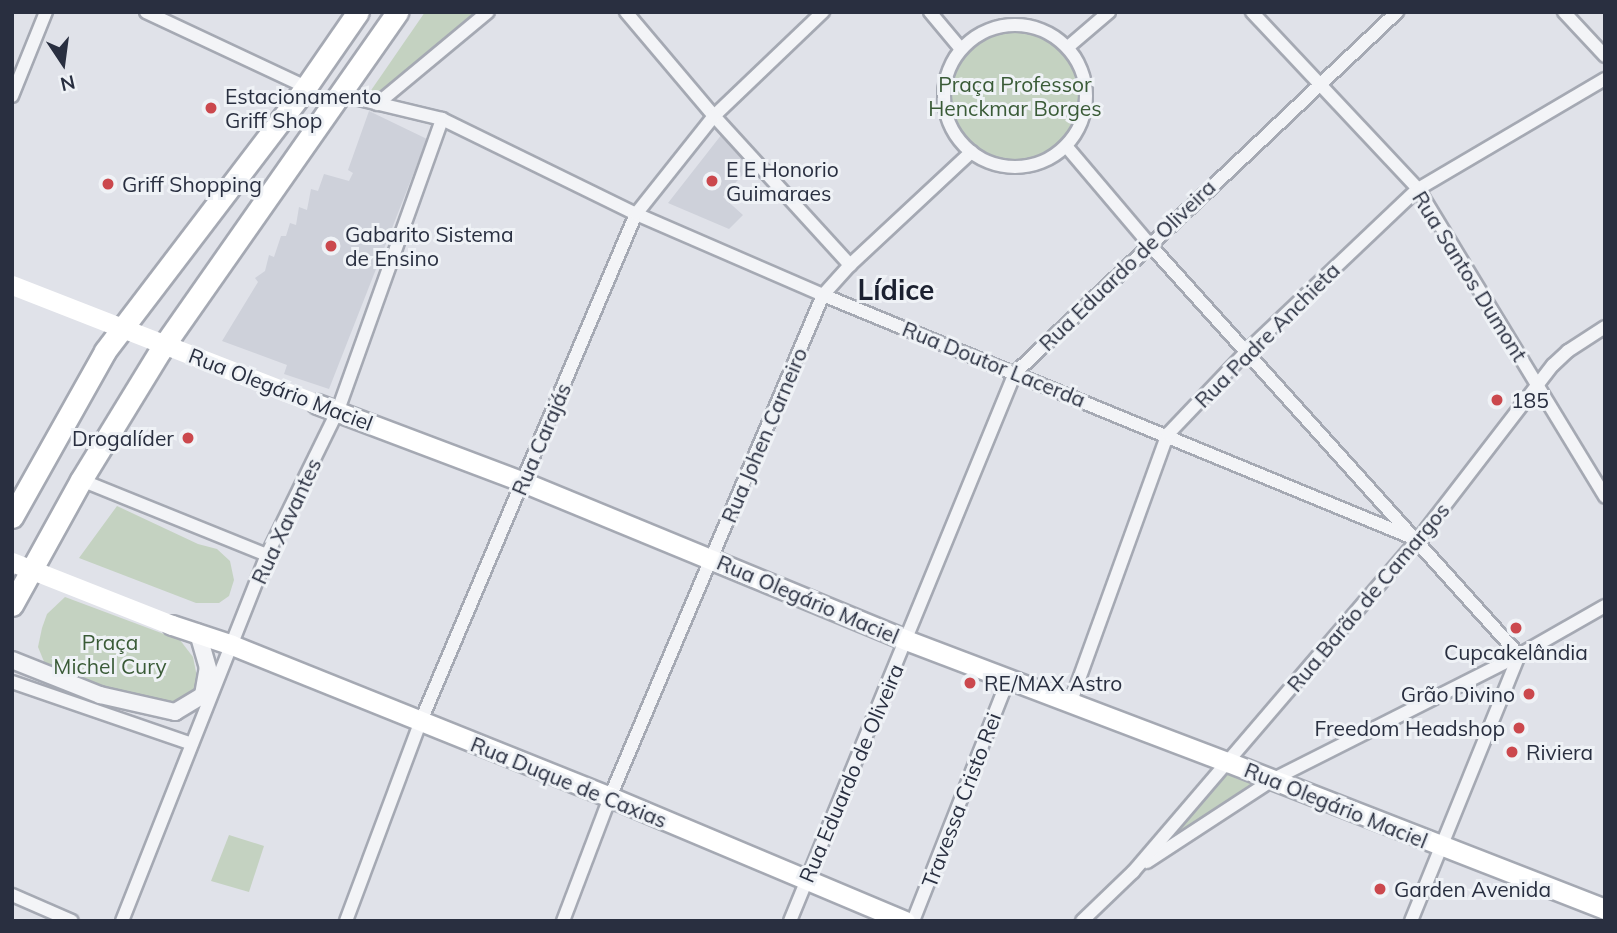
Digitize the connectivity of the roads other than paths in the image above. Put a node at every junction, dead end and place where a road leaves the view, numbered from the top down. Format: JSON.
{"nodes":[{"id":1,"x":46,"y":12,"type":"edge"},
{"id":2,"x":146,"y":12,"type":"edge"},
{"id":3,"x":358,"y":12,"type":"edge"},
{"id":4,"x":397,"y":12,"type":"edge"},
{"id":5,"x":488,"y":12,"type":"edge"},
{"id":6,"x":626,"y":12,"type":"edge"},
{"id":7,"x":824,"y":12,"type":"edge"},
{"id":8,"x":930,"y":12,"type":"edge"},
{"id":9,"x":1109,"y":12,"type":"edge"},
{"id":10,"x":1252,"y":12,"type":"edge"},
{"id":11,"x":1396,"y":12,"type":"edge"},
{"id":12,"x":1564,"y":12,"type":"edge"},
{"id":13,"x":1068,"y":47,"type":"junction"},
{"id":14,"x":961,"y":49,"type":"junction"},
{"id":15,"x":1605,"y":56,"type":"edge"},
{"id":16,"x":1605,"y":79,"type":"edge"},
{"id":17,"x":1318,"y":84,"type":"junction"},
{"id":18,"x":306,"y":87,"type":"junction"},
{"id":19,"x":338,"y":94,"type":"junction"},
{"id":20,"x":12,"y":96,"type":"edge"},
{"id":21,"x":377,"y":104,"type":"junction"},
{"id":22,"x":714,"y":116,"type":"junction"},
{"id":23,"x":442,"y":119,"type":"junction"},
{"id":24,"x":1066,"y":146,"type":"junction"},
{"id":25,"x":971,"y":152,"type":"junction"},
{"id":26,"x":1418,"y":189,"type":"junction"},
{"id":27,"x":636,"y":214,"type":"junction"},
{"id":28,"x":1149,"y":244,"type":"junction"},
{"id":29,"x":850,"y":265,"type":"junction"},
{"id":30,"x":12,"y":285,"type":"edge"},
{"id":31,"x":824,"y":295,"type":"junction"},
{"id":32,"x":1605,"y":327,"type":"edge"},
{"id":33,"x":1247,"y":351,"type":"junction"},
{"id":34,"x":1015,"y":373,"type":"junction"},
{"id":35,"x":1537,"y":386,"type":"junction"},
{"id":36,"x":338,"y":410,"type":"junction"},
{"id":37,"x":1168,"y":435,"type":"junction"},
{"id":38,"x":81,"y":480,"type":"junction"},
{"id":39,"x":523,"y":482,"type":"junction"},
{"id":40,"x":1605,"y":497,"type":"edge"},
{"id":41,"x":12,"y":517,"type":"edge"},
{"id":42,"x":1418,"y":540,"type":"junction"},
{"id":43,"x":267,"y":555,"type":"junction"},
{"id":44,"x":711,"y":559,"type":"junction"},
{"id":45,"x":12,"y":562,"type":"edge"},
{"id":46,"x":12,"y":605,"type":"edge"},
{"id":47,"x":1605,"y":606,"type":"edge"},
{"id":48,"x":198,"y":632,"type":"junction"},
{"id":49,"x":906,"y":640,"type":"junction"},
{"id":50,"x":232,"y":645,"type":"junction"},
{"id":51,"x":1519,"y":655,"type":"junction"},
{"id":52,"x":12,"y":660,"type":"edge"},
{"id":53,"x":1008,"y":680,"type":"junction"},
{"id":54,"x":12,"y":682,"type":"edge"},
{"id":55,"x":1070,"y":704,"type":"junction"},
{"id":56,"x":420,"y":723,"type":"junction"},
{"id":57,"x":192,"y":744,"type":"junction"},
{"id":58,"x":1228,"y":762,"type":"junction"},
{"id":59,"x":1274,"y":779,"type":"junction"},
{"id":60,"x":610,"y":797,"type":"junction"},
{"id":61,"x":1441,"y":847,"type":"junction"},
{"id":62,"x":1133,"y":872,"type":"junction"},
{"id":63,"x":807,"y":879,"type":"junction"},
{"id":64,"x":12,"y":895,"type":"edge"},
{"id":65,"x":1605,"y":909,"type":"edge"},
{"id":66,"x":72,"y":921,"type":"edge"},
{"id":67,"x":122,"y":921,"type":"edge"},
{"id":68,"x":346,"y":921,"type":"edge"},
{"id":69,"x":563,"y":921,"type":"edge"},
{"id":70,"x":790,"y":921,"type":"edge"},
{"id":71,"x":905,"y":921,"type":"edge"},
{"id":72,"x":913,"y":921,"type":"edge"},
{"id":73,"x":1082,"y":921,"type":"edge"},
{"id":74,"x":1411,"y":921,"type":"edge"}],
"edges":[{"from":1,"to":20,"type":"street"},
{"from":2,"to":18,"type":"street"},
{"from":3,"to":18,"type":"main road"},
{"from":4,"to":19,"type":"main road"},
{"from":5,"to":21,"type":"street"},
{"from":6,"to":22,"type":"street"},
{"from":7,"to":22,"type":"street","name":"Rua Carajás"},
{"from":8,"to":14,"type":"street"},
{"from":9,"to":13,"type":"street"},
{"from":10,"to":17,"type":"street","name":"Rua Santos Dumont"},
{"from":11,"to":17,"type":"street","name":"Rua Eduardo de Oliveira"},
{"from":12,"to":15,"type":"street"},
{"from":13,"to":14,"type":"street"},
{"from":13,"to":24,"type":"street"},
{"from":14,"to":25,"type":"street"},
{"from":16,"to":26,"type":"street","name":"Rua Padre Anchieta"},
{"from":17,"to":26,"type":"street","name":"Rua Santos Dumont"},
{"from":17,"to":28,"type":"street","name":"Rua Eduardo de Oliveira"},
{"from":18,"to":41,"type":"main road"},
{"from":19,"to":21,"type":"street","name":"Rua Doutor Lacerda"},
{"from":19,"to":38,"type":"main road"},
{"from":21,"to":23,"type":"street","name":"Rua Doutor Lacerda"},
{"from":22,"to":27,"type":"street","name":"Rua Carajás"},
{"from":22,"to":29,"type":"street"},
{"from":23,"to":27,"type":"street","name":"Rua Doutor Lacerda"},
{"from":23,"to":36,"type":"street","name":"Rua Xavantes"},
{"from":24,"to":25,"type":"street"},
{"from":24,"to":28,"type":"street"},
{"from":25,"to":29,"type":"street","name":"Rua Johen Carneiro"},
{"from":26,"to":33,"type":"street","name":"Rua Padre Anchieta"},
{"from":26,"to":35,"type":"street","name":"Rua Santos Dumont"},
{"from":27,"to":31,"type":"street","name":"Rua Doutor Lacerda"},
{"from":27,"to":39,"type":"street","name":"Rua Carajás"},
{"from":28,"to":33,"type":"street"},
{"from":28,"to":34,"type":"street","name":"Rua Eduardo de Oliveira"},
{"from":29,"to":31,"type":"street","name":"Rua Johen Carneiro"},
{"from":30,"to":36,"type":"main road","name":"Rua Olegário Maciel","bridge":true},
{"from":31,"to":34,"type":"street","name":"Rua Doutor Lacerda"},
{"from":31,"to":44,"type":"street","name":"Rua Johen Carneiro"},
{"from":32,"to":35,"type":"street","name":"Rua Barão de Camargos"},
{"from":33,"to":37,"type":"street","name":"Rua Padre Anchieta"},
{"from":33,"to":42,"type":"street"},
{"from":34,"to":37,"type":"street","name":"Rua Doutor Lacerda"},
{"from":34,"to":49,"type":"street","name":"Rua Eduardo de Oliveira"},
{"from":35,"to":40,"type":"street","name":"Rua Santos Dumont"},
{"from":35,"to":42,"type":"street","name":"Rua Barão de Camargos"},
{"from":36,"to":39,"type":"main road","name":"Rua Olegário Maciel"},
{"from":36,"to":43,"type":"street","name":"Rua Xavantes"},
{"from":37,"to":42,"type":"street","name":"Rua Doutor Lacerda"},
{"from":37,"to":55,"type":"street","name":"Rua Padre Anchieta"},
{"from":38,"to":43,"type":"street"},
{"from":38,"to":46,"type":"main road"},
{"from":39,"to":44,"type":"main road","name":"Rua Olegário Maciel"},
{"from":39,"to":56,"type":"street","name":"Rua Carajás"},
{"from":42,"to":51,"type":"street"},
{"from":42,"to":58,"type":"street","name":"Rua Barão de Camargos"},
{"from":43,"to":50,"type":"street","name":"Rua Xavantes"},
{"from":44,"to":49,"type":"main road","name":"Rua Olegário Maciel"},
{"from":44,"to":60,"type":"street","name":"Rua Johen Carneiro"},
{"from":45,"to":48,"type":"main road","name":"Rua Duque de Caxias","bridge":true},
{"from":47,"to":51,"type":"street"},
{"from":48,"to":50,"type":"main road","name":"Rua Duque de Caxias"},
{"from":48,"to":52,"type":"street"},
{"from":49,"to":53,"type":"main road","name":"Rua Olegário Maciel"},
{"from":49,"to":63,"type":"street","name":"Rua Eduardo de Oliveira"},
{"from":50,"to":56,"type":"main road","name":"Rua Duque de Caxias"},
{"from":50,"to":57,"type":"street","name":"Rua Xavantes"},
{"from":51,"to":59,"type":"street"},
{"from":51,"to":61,"type":"street"},
{"from":53,"to":55,"type":"main road","name":"Rua Olegário Maciel"},
{"from":53,"to":72,"type":"street","name":"Travessa Cristo Rei"},
{"from":54,"to":57,"type":"street"},
{"from":55,"to":58,"type":"main road","name":"Rua Olegário Maciel"},
{"from":56,"to":60,"type":"main road","name":"Rua Duque de Caxias"},
{"from":56,"to":68,"type":"street","name":"Rua Carajás"},
{"from":57,"to":67,"type":"street","name":"Rua Xavantes"},
{"from":58,"to":59,"type":"main road","name":"Rua Olegário Maciel"},
{"from":58,"to":62,"type":"street","name":"Rua Barão de Camargos"},
{"from":59,"to":61,"type":"main road","name":"Rua Olegário Maciel"},
{"from":59,"to":62,"type":"street"},
{"from":60,"to":63,"type":"main road","name":"Rua Duque de Caxias"},
{"from":60,"to":69,"type":"street","name":"Rua Johen Carneiro"},
{"from":61,"to":65,"type":"main road","name":"Rua Olegário Maciel"},
{"from":61,"to":74,"type":"street"},
{"from":62,"to":73,"type":"street"},
{"from":63,"to":70,"type":"street","name":"Rua Eduardo de Oliveira"},
{"from":63,"to":71,"type":"main road","name":"Rua Duque de Caxias"},
{"from":64,"to":66,"type":"street"}]}
